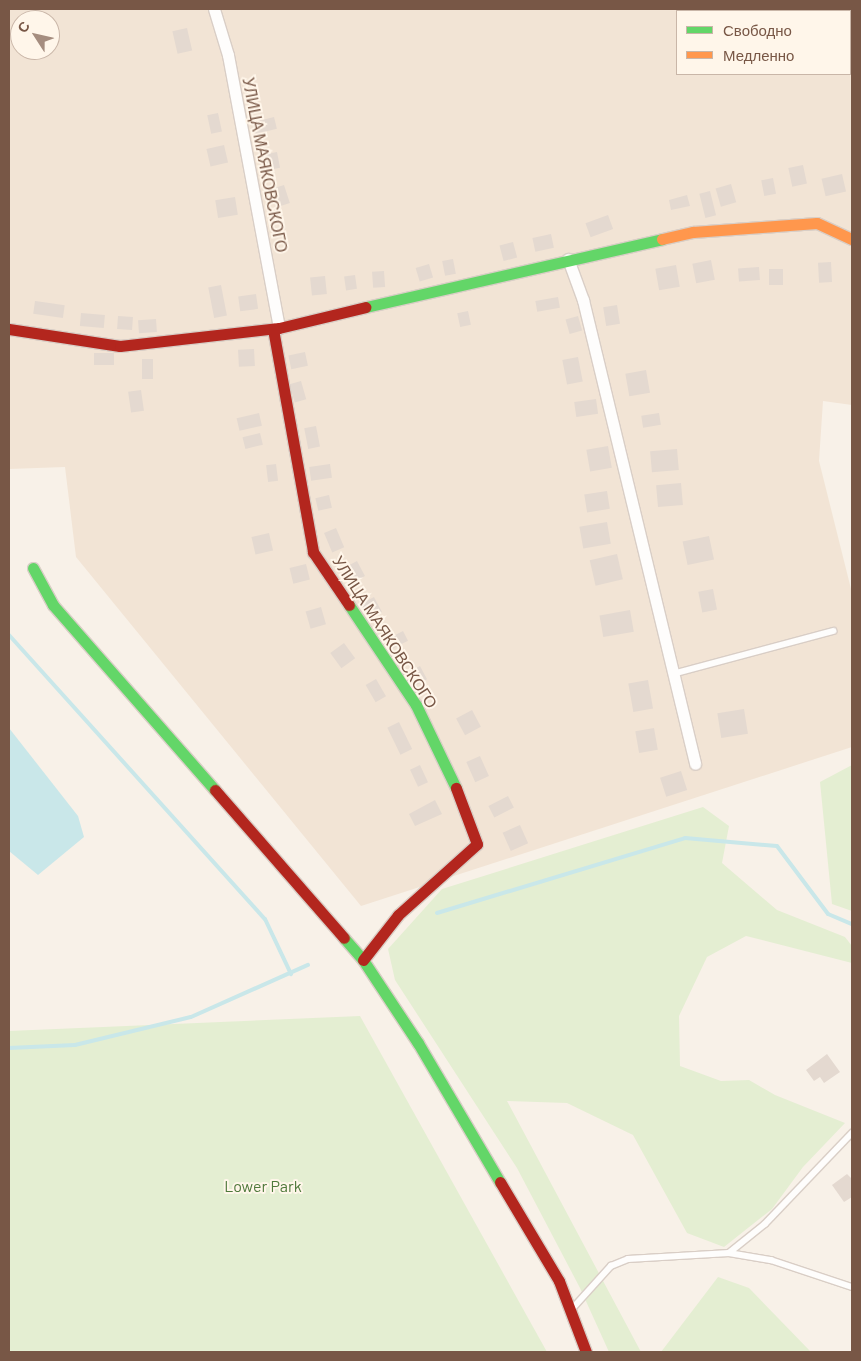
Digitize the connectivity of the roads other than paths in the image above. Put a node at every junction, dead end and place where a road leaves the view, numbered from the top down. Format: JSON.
{"nodes":[{"id":1,"x":214,"y":9,"type":"edge"},
{"id":2,"x":852,"y":239,"type":"edge"},
{"id":3,"x":568,"y":258,"type":"junction"},
{"id":4,"x":276,"y":328,"type":"junction"},
{"id":5,"x":9,"y":329,"type":"edge"},
{"id":6,"x":33,"y":568,"type":"dead end"},
{"id":7,"x":833,"y":631,"type":"dead end"},
{"id":8,"x":671,"y":674,"type":"junction"},
{"id":9,"x":695,"y":764,"type":"dead end"},
{"id":10,"x":363,"y":960,"type":"junction"},
{"id":11,"x":852,"y":1133,"type":"edge"},
{"id":12,"x":729,"y":1253,"type":"junction"},
{"id":13,"x":852,"y":1287,"type":"edge"},
{"id":14,"x":570,"y":1311,"type":"junction"},
{"id":15,"x":586,"y":1352,"type":"edge"}],
"edges":[{"from":1,"to":4,"type":"street","name":"УЛИЦА МАЯКОВСКОГО"},
{"from":2,"to":3,"type":"street"},
{"from":3,"to":4,"type":"street"},
{"from":3,"to":8,"type":"street"},
{"from":4,"to":5,"type":"street"},
{"from":4,"to":10,"type":"street","name":"УЛИЦА МАЯКОВСКОГО"},
{"from":6,"to":10,"type":"street"},
{"from":7,"to":8,"type":"lane"},
{"from":8,"to":9,"type":"street"},
{"from":10,"to":14,"type":"street"},
{"from":11,"to":12,"type":"lane"},
{"from":12,"to":13,"type":"lane"},
{"from":12,"to":14,"type":"lane"},
{"from":14,"to":15,"type":"street"}]}
